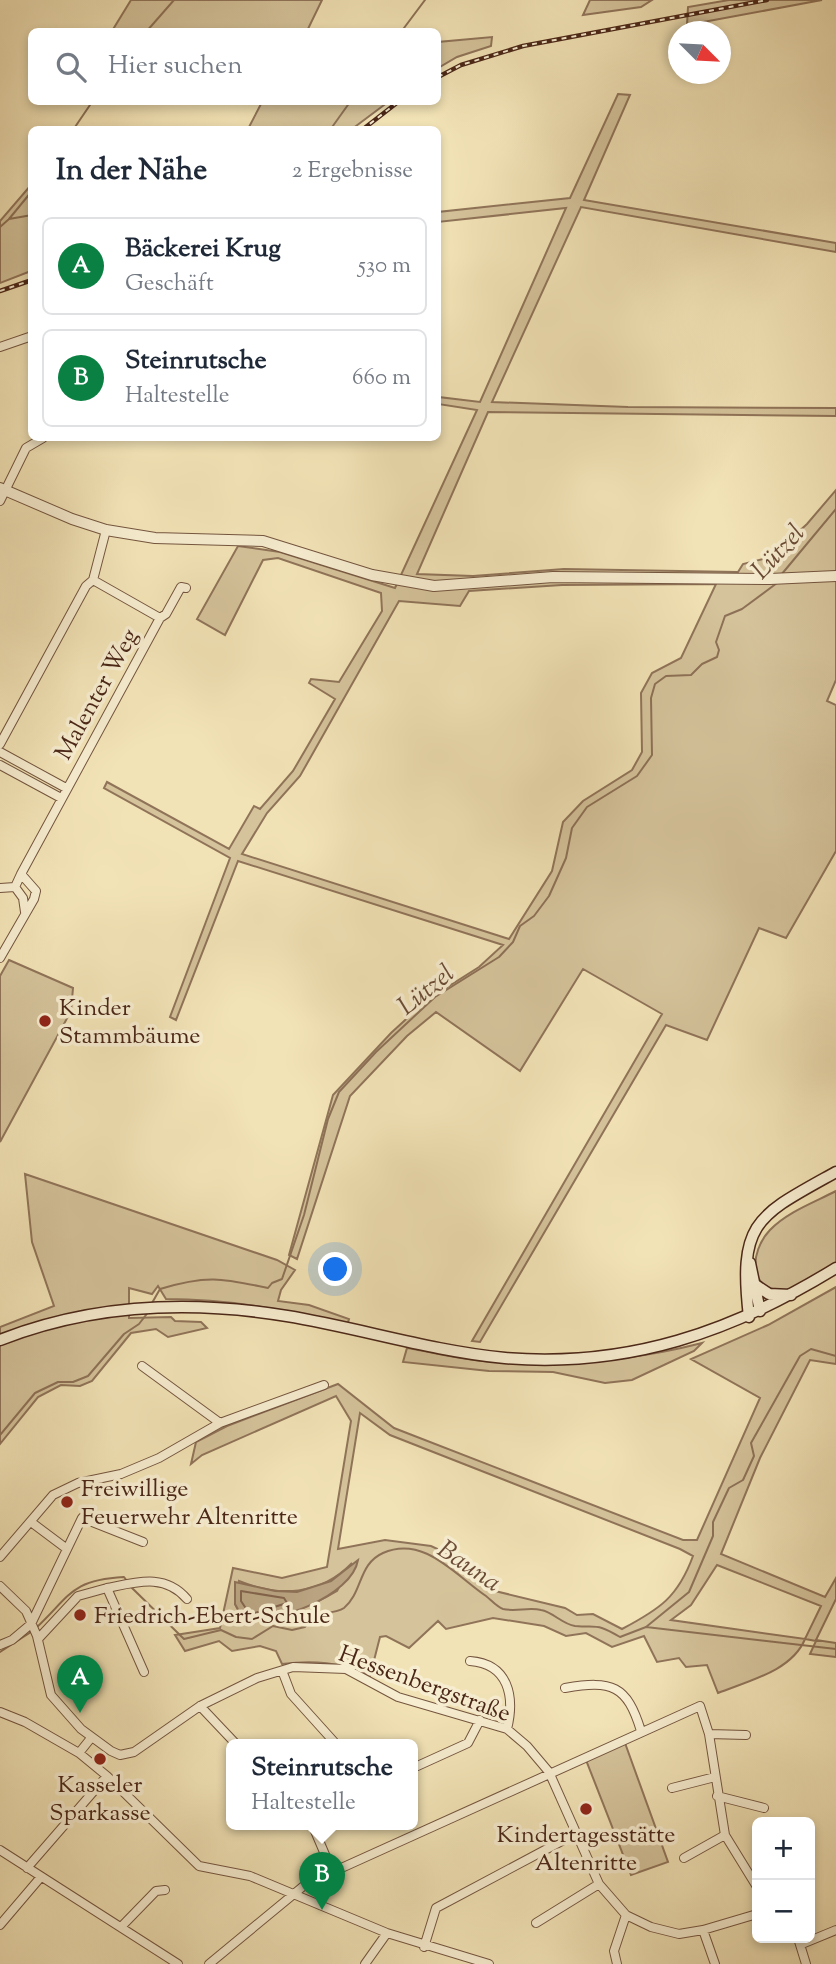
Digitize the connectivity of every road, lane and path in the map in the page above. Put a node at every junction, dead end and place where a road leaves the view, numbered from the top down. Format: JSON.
{"nodes":[{"id":1,"x":28,"y":337,"type":"edge"},
{"id":2,"x":0,"y":347,"type":"edge"},
{"id":3,"x":38,"y":441,"type":"edge"},
{"id":4,"x":3,"y":489,"type":"edge"},
{"id":5,"x":0,"y":501,"type":"edge"},
{"id":6,"x":106,"y":530,"type":"junction"},
{"id":7,"x":836,"y":576,"type":"edge"},
{"id":8,"x":93,"y":580,"type":"junction"},
{"id":9,"x":186,"y":588,"type":"dead end"},
{"id":10,"x":160,"y":618,"type":"junction"},
{"id":11,"x":0,"y":744,"type":"edge"},
{"id":12,"x":0,"y":752,"type":"edge"},
{"id":13,"x":0,"y":765,"type":"edge"},
{"id":14,"x":66,"y":788,"type":"junction"},
{"id":15,"x":61,"y":798,"type":"junction"},
{"id":16,"x":22,"y":874,"type":"junction"},
{"id":17,"x":15,"y":887,"type":"junction"},
{"id":18,"x":0,"y":888,"type":"edge"},
{"id":19,"x":25,"y":912,"type":"junction"},
{"id":20,"x":0,"y":958,"type":"edge"},
{"id":21,"x":836,"y":1172,"type":"edge"},
{"id":22,"x":836,"y":1179,"type":"edge"},
{"id":23,"x":836,"y":1268,"type":"edge"},
{"id":24,"x":753,"y":1283,"type":"junction"},
{"id":25,"x":793,"y":1294,"type":"junction"},
{"id":26,"x":760,"y":1311,"type":"junction"},
{"id":27,"x":749,"y":1317,"type":"junction"},
{"id":28,"x":0,"y":1340,"type":"edge"},
{"id":29,"x":142,"y":1366,"type":"dead end"},
{"id":30,"x":324,"y":1385,"type":"dead end"},
{"id":31,"x":220,"y":1423,"type":"junction"},
{"id":32,"x":31,"y":1522,"type":"junction"},
{"id":33,"x":143,"y":1542,"type":"dead end"},
{"id":34,"x":67,"y":1549,"type":"junction"},
{"id":35,"x":0,"y":1557,"type":"edge"},
{"id":36,"x":0,"y":1586,"type":"edge"},
{"id":37,"x":107,"y":1588,"type":"junction"},
{"id":38,"x":187,"y":1599,"type":"dead end"},
{"id":39,"x":35,"y":1631,"type":"junction"},
{"id":40,"x":0,"y":1645,"type":"edge"},
{"id":41,"x":470,"y":1661,"type":"dead end"},
{"id":42,"x":144,"y":1671,"type":"dead end"},
{"id":43,"x":283,"y":1673,"type":"junction"},
{"id":44,"x":565,"y":1688,"type":"dead end"},
{"id":45,"x":200,"y":1706,"type":"junction"},
{"id":46,"x":0,"y":1712,"type":"edge"},
{"id":47,"x":480,"y":1720,"type":"junction"},
{"id":48,"x":507,"y":1729,"type":"junction"},
{"id":49,"x":641,"y":1731,"type":"junction"},
{"id":50,"x":709,"y":1734,"type":"junction"},
{"id":51,"x":746,"y":1735,"type":"dead end"},
{"id":52,"x":91,"y":1738,"type":"junction"},
{"id":53,"x":231,"y":1739,"type":"edge"},
{"id":54,"x":331,"y":1739,"type":"edge"},
{"id":55,"x":79,"y":1753,"type":"junction"},
{"id":56,"x":418,"y":1766,"type":"edge"},
{"id":57,"x":549,"y":1772,"type":"junction"},
{"id":58,"x":107,"y":1776,"type":"junction"},
{"id":59,"x":715,"y":1777,"type":"junction"},
{"id":60,"x":672,"y":1788,"type":"dead end"},
{"id":61,"x":717,"y":1796,"type":"junction"},
{"id":62,"x":764,"y":1808,"type":"dead end"},
{"id":63,"x":315,"y":1830,"type":"edge"},
{"id":64,"x":575,"y":1833,"type":"junction"},
{"id":65,"x":725,"y":1835,"type":"junction"},
{"id":66,"x":0,"y":1850,"type":"edge"},
{"id":67,"x":684,"y":1858,"type":"dead end"},
{"id":68,"x":27,"y":1868,"type":"junction"},
{"id":69,"x":332,"y":1871,"type":"junction"},
{"id":70,"x":40,"y":1878,"type":"junction"},
{"id":71,"x":753,"y":1880,"type":"edge"},
{"id":72,"x":599,"y":1884,"type":"junction"},
{"id":73,"x":165,"y":1890,"type":"dead end"},
{"id":74,"x":294,"y":1895,"type":"junction"},
{"id":75,"x":626,"y":1915,"type":"junction"},
{"id":76,"x":752,"y":1915,"type":"edge"},
{"id":77,"x":536,"y":1923,"type":"dead end"},
{"id":78,"x":0,"y":1925,"type":"edge"},
{"id":79,"x":121,"y":1927,"type":"junction"},
{"id":80,"x":703,"y":1930,"type":"junction"},
{"id":81,"x":832,"y":1931,"type":"edge"},
{"id":82,"x":387,"y":1933,"type":"junction"},
{"id":83,"x":815,"y":1936,"type":"edge"},
{"id":84,"x":801,"y":1943,"type":"edge"},
{"id":85,"x":424,"y":1947,"type":"junction"},
{"id":86,"x":178,"y":1964,"type":"edge"},
{"id":87,"x":209,"y":1964,"type":"edge"},
{"id":88,"x":365,"y":1964,"type":"edge"},
{"id":89,"x":489,"y":1964,"type":"edge"},
{"id":90,"x":617,"y":1964,"type":"edge"},
{"id":91,"x":715,"y":1964,"type":"edge"},
{"id":92,"x":806,"y":1964,"type":"edge"}],
"edges":[{"from":1,"to":2,"type":"street"},
{"from":3,"to":4,"type":"street"},
{"from":4,"to":5,"type":"street"},
{"from":4,"to":6,"type":"street"},
{"from":6,"to":7,"type":"street"},
{"from":6,"to":8,"type":"street"},
{"from":8,"to":10,"type":"street","name":"Malenter Weg"},
{"from":8,"to":11,"type":"street"},
{"from":9,"to":10,"type":"street","name":"Malenter Weg"},
{"from":10,"to":14,"type":"street","name":"Malenter Weg"},
{"from":12,"to":14,"type":"street"},
{"from":13,"to":15,"type":"street"},
{"from":14,"to":15,"type":"street","name":"Malenter Weg"},
{"from":15,"to":16,"type":"street","name":"Malenter Weg"},
{"from":16,"to":17,"type":"street","name":"Malenter Weg"},
{"from":16,"to":19,"type":"street"},
{"from":17,"to":18,"type":"street"},
{"from":17,"to":19,"type":"street"},
{"from":19,"to":20,"type":"street"},
{"from":21,"to":27,"type":"main road"},
{"from":22,"to":24,"type":"main road"},
{"from":23,"to":25,"type":"main road"},
{"from":24,"to":25,"type":"main road"},
{"from":24,"to":26,"type":"main road"},
{"from":25,"to":26,"type":"main road"},
{"from":26,"to":27,"type":"main road"},
{"from":27,"to":28,"type":"main road"},
{"from":29,"to":31,"type":"street"},
{"from":30,"to":31,"type":"street"},
{"from":31,"to":32,"type":"street"},
{"from":32,"to":34,"type":"street"},
{"from":32,"to":35,"type":"street"},
{"from":33,"to":34,"type":"street"},
{"from":34,"to":39,"type":"street"},
{"from":36,"to":39,"type":"street"},
{"from":37,"to":38,"type":"street"},
{"from":37,"to":39,"type":"street"},
{"from":37,"to":42,"type":"street"},
{"from":39,"to":40,"type":"street"},
{"from":39,"to":52,"type":"street"},
{"from":41,"to":48,"type":"street"},
{"from":43,"to":45,"type":"street","name":"Hessenbergstraße"},
{"from":43,"to":47,"type":"street","name":"Hessenbergstraße"},
{"from":43,"to":54,"type":"street"},
{"from":44,"to":49,"type":"street"},
{"from":45,"to":52,"type":"street","name":"Hessenbergstraße"},
{"from":45,"to":53,"type":"street"},
{"from":46,"to":55,"type":"street"},
{"from":47,"to":48,"type":"street","name":"Hessenbergstraße"},
{"from":47,"to":56,"type":"street"},
{"from":48,"to":57,"type":"street","name":"Hessenbergstraße"},
{"from":49,"to":50,"type":"street"},
{"from":49,"to":57,"type":"street"},
{"from":50,"to":51,"type":"street"},
{"from":50,"to":59,"type":"street"},
{"from":52,"to":55,"type":"street"},
{"from":55,"to":58,"type":"street"},
{"from":57,"to":64,"type":"street","name":"Hessenbergstraße"},
{"from":57,"to":69,"type":"street"},
{"from":58,"to":68,"type":"street"},
{"from":58,"to":74,"type":"street"},
{"from":59,"to":60,"type":"street"},
{"from":59,"to":61,"type":"street"},
{"from":61,"to":62,"type":"street"},
{"from":61,"to":65,"type":"street"},
{"from":63,"to":69,"type":"street"},
{"from":64,"to":72,"type":"street","name":"Hessenbergstraße"},
{"from":64,"to":85,"type":"street"},
{"from":65,"to":67,"type":"street"},
{"from":65,"to":71,"type":"street"},
{"from":66,"to":68,"type":"street"},
{"from":68,"to":70,"type":"street"},
{"from":69,"to":74,"type":"street"},
{"from":70,"to":78,"type":"street"},
{"from":70,"to":79,"type":"street"},
{"from":72,"to":75,"type":"street","name":"Hessenbergstraße"},
{"from":72,"to":77,"type":"street"},
{"from":73,"to":79,"type":"street"},
{"from":74,"to":82,"type":"street"},
{"from":74,"to":87,"type":"street"},
{"from":75,"to":80,"type":"street","name":"Hessenbergstraße"},
{"from":75,"to":90,"type":"street"},
{"from":76,"to":80,"type":"street","name":"Hessenbergstraße"},
{"from":79,"to":86,"type":"street"},
{"from":80,"to":91,"type":"street"},
{"from":81,"to":83,"type":"street"},
{"from":82,"to":85,"type":"street"},
{"from":82,"to":88,"type":"street"},
{"from":84,"to":92,"type":"street"},
{"from":85,"to":89,"type":"street"}]}
